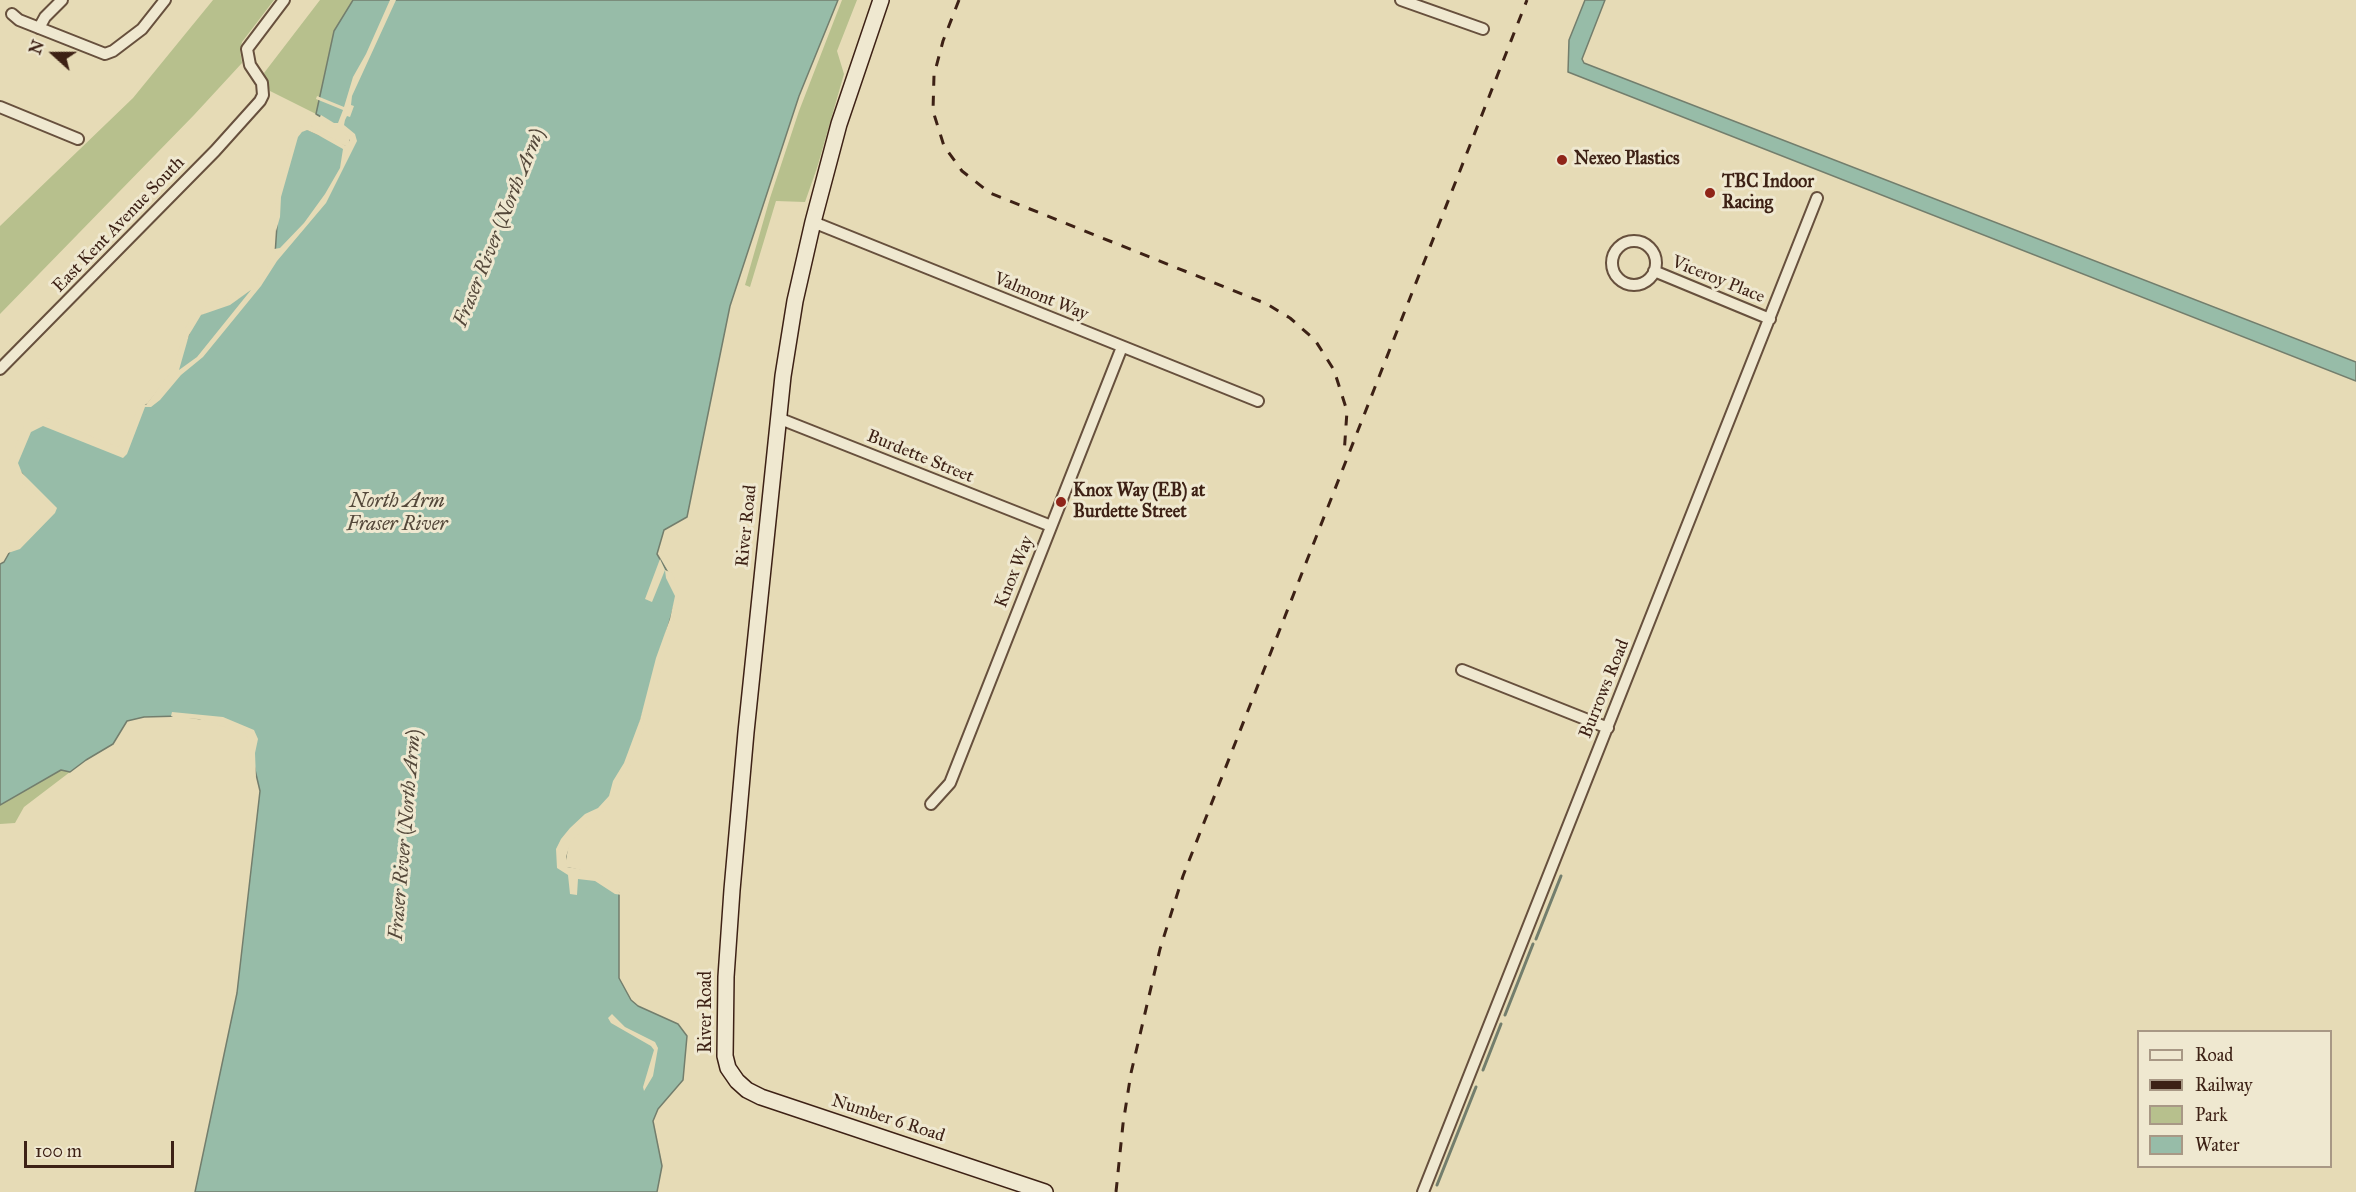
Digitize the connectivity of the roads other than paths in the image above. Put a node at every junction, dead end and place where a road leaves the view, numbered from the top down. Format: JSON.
{"nodes":[{"id":1,"x":62,"y":0,"type":"edge"},
{"id":2,"x":165,"y":0,"type":"edge"},
{"id":3,"x":284,"y":0,"type":"edge"},
{"id":4,"x":881,"y":0,"type":"edge"},
{"id":5,"x":1401,"y":0,"type":"edge"},
{"id":6,"x":12,"y":14,"type":"dead end"},
{"id":7,"x":39,"y":28,"type":"junction"},
{"id":8,"x":1483,"y":29,"type":"dead end"},
{"id":9,"x":1,"y":109,"type":"edge"},
{"id":10,"x":78,"y":139,"type":"dead end"},
{"id":11,"x":1817,"y":198,"type":"dead end"},
{"id":12,"x":813,"y":222,"type":"junction"},
{"id":13,"x":1654,"y":271,"type":"junction"},
{"id":14,"x":1770,"y":319,"type":"junction"},
{"id":15,"x":1122,"y":347,"type":"junction"},
{"id":16,"x":0,"y":369,"type":"edge"},
{"id":17,"x":1258,"y":401,"type":"dead end"},
{"id":18,"x":778,"y":418,"type":"junction"},
{"id":19,"x":1051,"y":526,"type":"junction"},
{"id":20,"x":1462,"y":670,"type":"dead end"},
{"id":21,"x":1608,"y":728,"type":"junction"},
{"id":22,"x":931,"y":804,"type":"dead end"},
{"id":23,"x":728,"y":1068,"type":"joint"},
{"id":24,"x":1045,"y":1192,"type":"edge"},
{"id":25,"x":1423,"y":1192,"type":"edge"}],
"edges":[{"from":1,"to":7,"type":"street"},
{"from":2,"to":7,"type":"street"},
{"from":3,"to":16,"type":"street","name":"East Kent Avenue South"},
{"from":4,"to":12,"type":"street","name":"River Road"},
{"from":5,"to":8,"type":"street"},
{"from":6,"to":7,"type":"street"},
{"from":9,"to":10,"type":"street"},
{"from":11,"to":14,"type":"street","name":"Burrows Road"},
{"from":12,"to":15,"type":"street","name":"Valmont Way"},
{"from":12,"to":18,"type":"street","name":"River Road"},
{"from":13,"to":13,"type":"street","name":"Viceroy Place"},
{"from":13,"to":14,"type":"street","name":"Viceroy Place"},
{"from":14,"to":21,"type":"street","name":"Burrows Road"},
{"from":15,"to":17,"type":"street","name":"Valmont Way"},
{"from":15,"to":19,"type":"street","name":"Knox Way"},
{"from":18,"to":19,"type":"street","name":"Burdette Street"},
{"from":18,"to":23,"type":"street","name":"River Road"},
{"from":19,"to":22,"type":"street","name":"Knox Way"},
{"from":20,"to":21,"type":"street"},
{"from":21,"to":25,"type":"street","name":"Burrows Road"},
{"from":23,"to":24,"type":"street","name":"Number 6 Road"}]}
